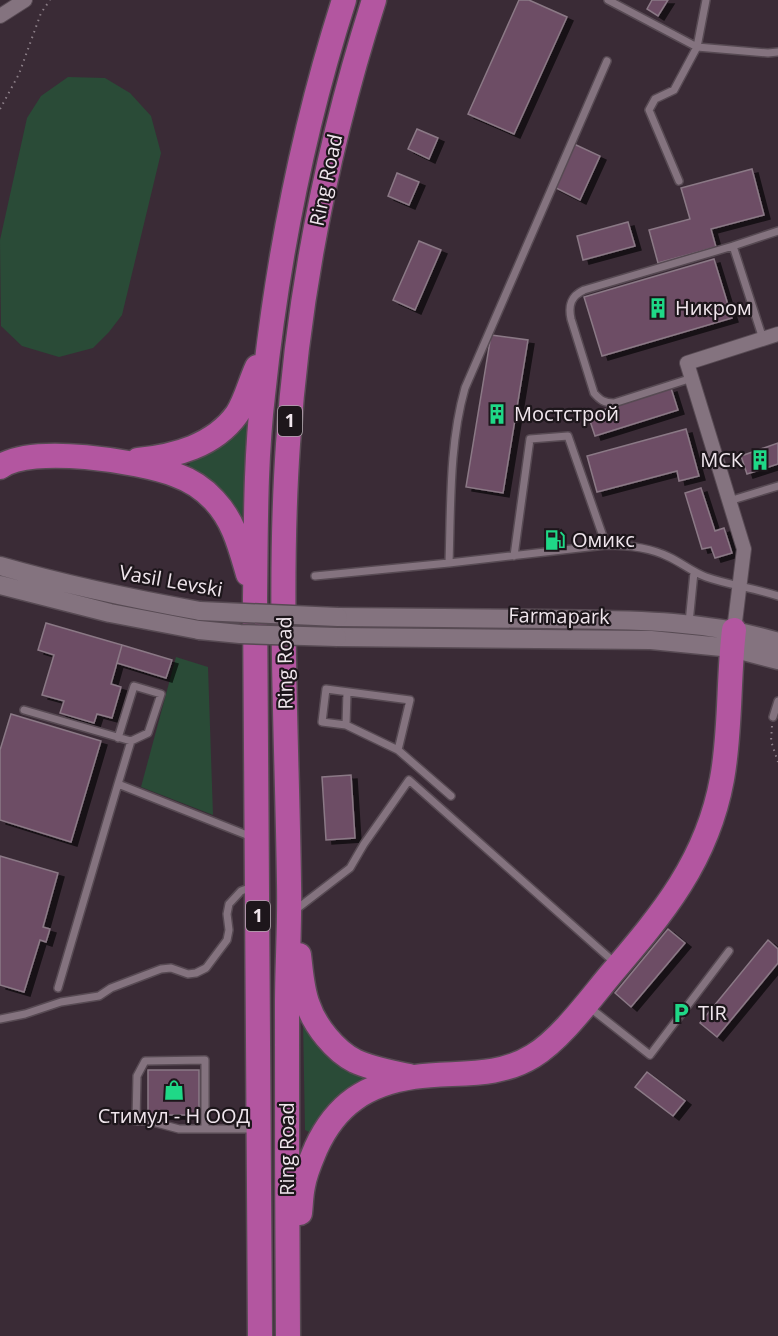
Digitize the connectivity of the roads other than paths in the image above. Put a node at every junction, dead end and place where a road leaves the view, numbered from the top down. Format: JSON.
{"nodes":[{"id":1,"x":24,"y":0,"type":"edge"},
{"id":2,"x":344,"y":0,"type":"edge"},
{"id":3,"x":374,"y":0,"type":"edge"},
{"id":4,"x":608,"y":0,"type":"edge"},
{"id":5,"x":706,"y":0,"type":"edge"},
{"id":6,"x":0,"y":16,"type":"edge"},
{"id":7,"x":697,"y":47,"type":"junction"},
{"id":8,"x":778,"y":52,"type":"edge"},
{"id":9,"x":607,"y":61,"type":"dead end"},
{"id":10,"x":680,"y":181,"type":"dead end"},
{"id":11,"x":778,"y":231,"type":"edge"},
{"id":12,"x":733,"y":246,"type":"junction"},
{"id":13,"x":778,"y":334,"type":"edge"},
{"id":14,"x":270,"y":336,"type":"junction"},
{"id":15,"x":763,"y":339,"type":"junction"},
{"id":16,"x":692,"y":378,"type":"junction"},
{"id":17,"x":124,"y":461,"type":"junction"},
{"id":18,"x":0,"y":467,"type":"edge"},
{"id":19,"x":778,"y":486,"type":"edge"},
{"id":20,"x":729,"y":501,"type":"junction"},
{"id":21,"x":606,"y":545,"type":"junction"},
{"id":22,"x":514,"y":556,"type":"junction"},
{"id":23,"x":449,"y":563,"type":"junction"},
{"id":24,"x":0,"y":566,"type":"edge"},
{"id":25,"x":694,"y":572,"type":"junction"},
{"id":26,"x":315,"y":576,"type":"dead end"},
{"id":27,"x":0,"y":585,"type":"edge"},
{"id":28,"x":740,"y":585,"type":"junction"},
{"id":29,"x":778,"y":596,"type":"edge"},
{"id":30,"x":255,"y":599,"type":"junction"},
{"id":31,"x":338,"y":617,"type":"joint"},
{"id":32,"x":689,"y":624,"type":"junction"},
{"id":33,"x":733,"y":639,"type":"junction"},
{"id":34,"x":778,"y":642,"type":"edge"},
{"id":35,"x":778,"y":660,"type":"edge"},
{"id":36,"x":347,"y":692,"type":"junction"},
{"id":37,"x":778,"y":701,"type":"edge"},
{"id":38,"x":24,"y":710,"type":"dead end"},
{"id":39,"x":773,"y":717,"type":"road end"},
{"id":40,"x":346,"y":725,"type":"junction"},
{"id":41,"x":118,"y":738,"type":"junction"},
{"id":42,"x":130,"y":741,"type":"junction"},
{"id":43,"x":398,"y":750,"type":"junction"},
{"id":44,"x":419,"y":768,"type":"junction"},
{"id":45,"x":409,"y":780,"type":"junction"},
{"id":46,"x":118,"y":784,"type":"junction"},
{"id":47,"x":451,"y":796,"type":"dead end"},
{"id":48,"x":258,"y":839,"type":"junction"},
{"id":49,"x":258,"y":884,"type":"junction"},
{"id":50,"x":292,"y":899,"type":"junction"},
{"id":51,"x":729,"y":951,"type":"dead end"},
{"id":52,"x":618,"y":966,"type":"junction"},
{"id":53,"x":58,"y":988,"type":"dead end"},
{"id":54,"x":586,"y":1005,"type":"junction"},
{"id":55,"x":0,"y":1019,"type":"edge"},
{"id":56,"x":414,"y":1077,"type":"junction"},
{"id":57,"x":205,"y":1129,"type":"junction"},
{"id":58,"x":259,"y":1129,"type":"junction"},
{"id":59,"x":288,"y":1284,"type":"junction"},
{"id":60,"x":260,"y":1336,"type":"edge"},
{"id":61,"x":288,"y":1336,"type":"edge"}],
"edges":[{"from":1,"to":6,"type":"street"},
{"from":2,"to":14,"type":"highway","name":"Ring Road","number":"1"},
{"from":3,"to":50,"type":"highway","name":"Ring Road","number":"1"},
{"from":4,"to":7,"type":"lane"},
{"from":5,"to":7,"type":"lane"},
{"from":7,"to":8,"type":"lane"},
{"from":7,"to":10,"type":"lane"},
{"from":9,"to":23,"type":"lane"},
{"from":11,"to":12,"type":"lane"},
{"from":12,"to":15,"type":"lane"},
{"from":12,"to":16,"type":"lane"},
{"from":13,"to":15,"type":"street"},
{"from":14,"to":17,"type":"highway"},
{"from":14,"to":30,"type":"highway","name":"Ring Road","number":"1"},
{"from":15,"to":16,"type":"street"},
{"from":16,"to":20,"type":"street"},
{"from":17,"to":18,"type":"highway"},
{"from":17,"to":30,"type":"highway"},
{"from":19,"to":20,"type":"lane"},
{"from":20,"to":28,"type":"street"},
{"from":21,"to":22,"type":"lane"},
{"from":21,"to":22,"type":"lane"},
{"from":21,"to":25,"type":"lane"},
{"from":22,"to":23,"type":"lane"},
{"from":23,"to":26,"type":"lane"},
{"from":24,"to":31,"type":"street","name":"Vasil Levski","bridge":true},
{"from":25,"to":28,"type":"lane"},
{"from":25,"to":32,"type":"lane"},
{"from":27,"to":33,"type":"street","name":"Farmapark","bridge":true},
{"from":28,"to":29,"type":"lane"},
{"from":28,"to":33,"type":"street"},
{"from":30,"to":48,"type":"highway","name":"Ring Road","number":"1"},
{"from":31,"to":32,"type":"street","name":"Farmapark"},
{"from":32,"to":33,"type":"street","name":"Farmapark"},
{"from":33,"to":34,"type":"street","name":"Farmapark"},
{"from":33,"to":35,"type":"street","name":"Farmapark"},
{"from":33,"to":52,"type":"highway"},
{"from":36,"to":40,"type":"lane"},
{"from":36,"to":40,"type":"lane"},
{"from":36,"to":43,"type":"lane"},
{"from":37,"to":39,"type":"lane"},
{"from":38,"to":41,"type":"lane"},
{"from":40,"to":43,"type":"lane"},
{"from":41,"to":42,"type":"lane"},
{"from":41,"to":42,"type":"lane"},
{"from":42,"to":46,"type":"lane"},
{"from":43,"to":44,"type":"lane"},
{"from":44,"to":45,"type":"lane"},
{"from":44,"to":47,"type":"lane"},
{"from":45,"to":50,"type":"lane"},
{"from":45,"to":52,"type":"lane"},
{"from":46,"to":48,"type":"lane"},
{"from":46,"to":53,"type":"lane"},
{"from":48,"to":49,"type":"highway","name":"Ring Road","number":"1"},
{"from":49,"to":55,"type":"lane"},
{"from":49,"to":58,"type":"highway","name":"Ring Road","number":"1"},
{"from":50,"to":56,"type":"highway"},
{"from":50,"to":59,"type":"highway","name":"Ring Road","number":"1"},
{"from":51,"to":54,"type":"lane"},
{"from":52,"to":54,"type":"highway"},
{"from":54,"to":56,"type":"highway"},
{"from":56,"to":59,"type":"highway"},
{"from":57,"to":57,"type":"lane"},
{"from":57,"to":58,"type":"lane"},
{"from":58,"to":60,"type":"highway","name":"Ring Road","number":"1"},
{"from":59,"to":61,"type":"highway","name":"Ring Road","number":"1"}]}
